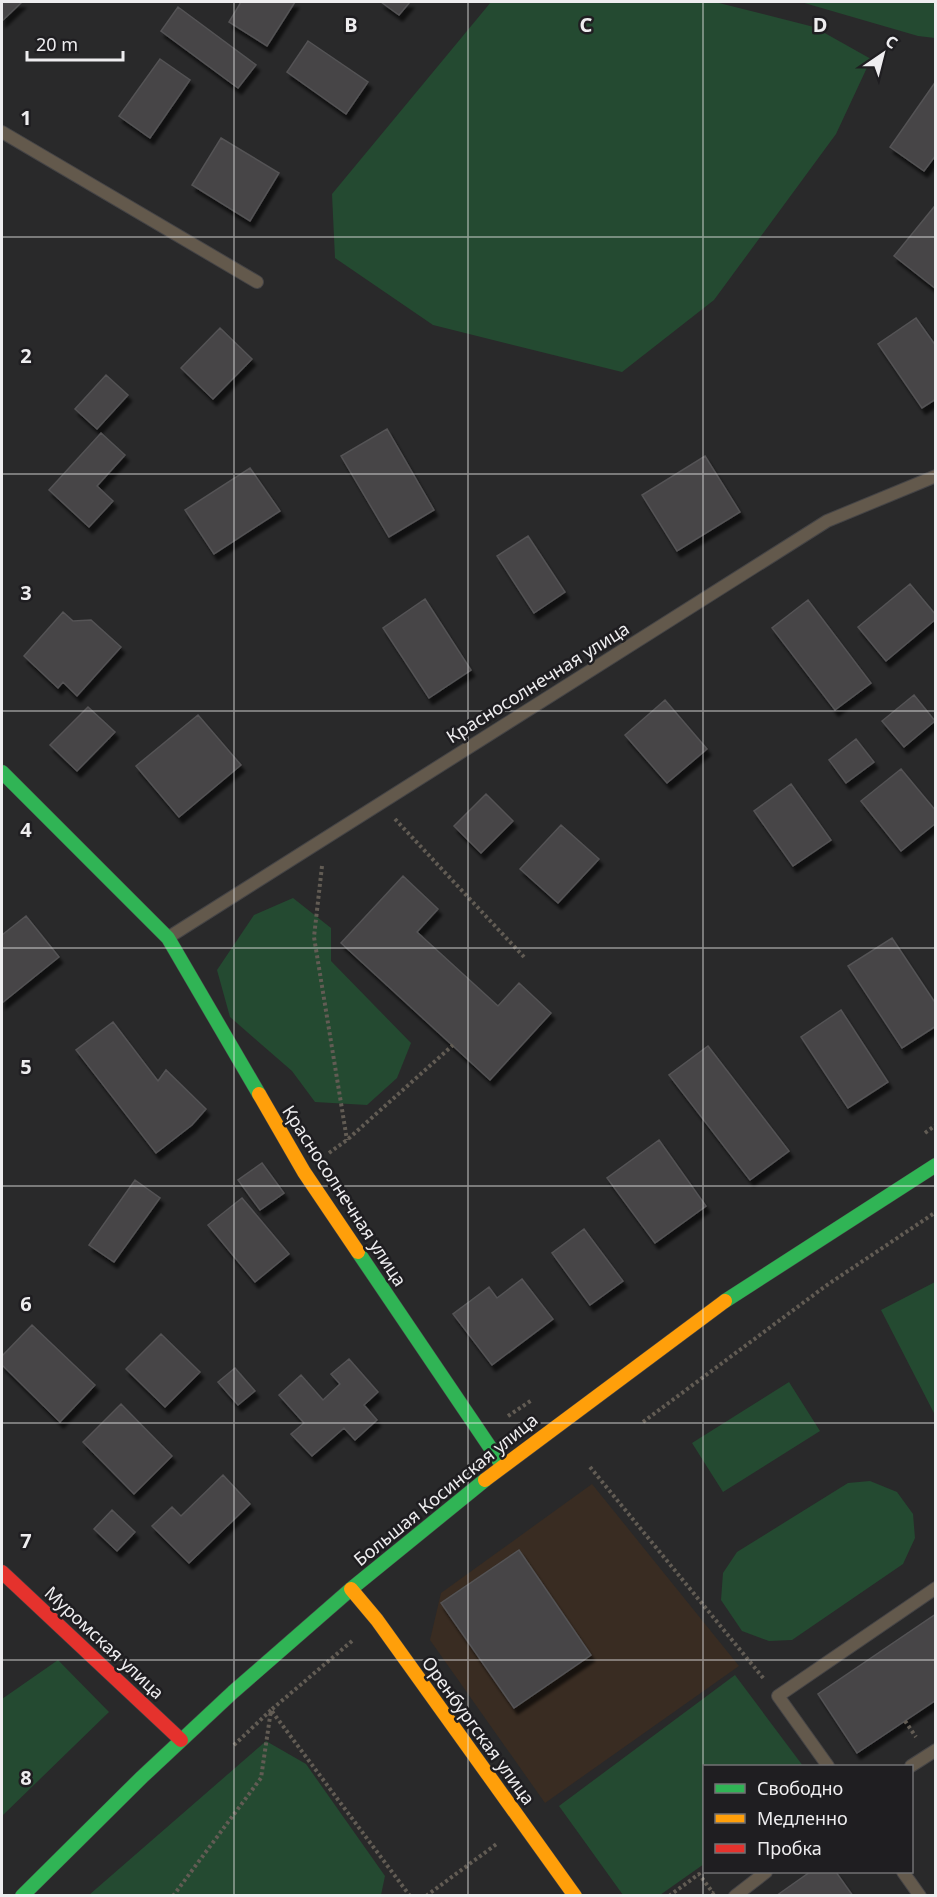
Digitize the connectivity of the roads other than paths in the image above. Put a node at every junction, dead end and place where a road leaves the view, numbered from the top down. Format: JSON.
{"nodes":[{"id":1,"x":2,"y":132,"type":"edge"},
{"id":2,"x":257,"y":282,"type":"dead end"},
{"id":3,"x":936,"y":476,"type":"edge"},
{"id":4,"x":2,"y":772,"type":"edge"},
{"id":5,"x":168,"y":938,"type":"junction"},
{"id":6,"x":936,"y":1165,"type":"edge"},
{"id":7,"x":502,"y":1466,"type":"junction"},
{"id":8,"x":2,"y":1572,"type":"edge"},
{"id":9,"x":936,"y":1588,"type":"edge"},
{"id":10,"x":351,"y":1589,"type":"junction"},
{"id":11,"x":181,"y":1740,"type":"junction"},
{"id":12,"x":936,"y":1750,"type":"edge"},
{"id":13,"x":827,"y":1765,"type":"edge"},
{"id":14,"x":913,"y":1766,"type":"edge"},
{"id":15,"x":765,"y":1873,"type":"edge"},
{"id":16,"x":904,"y":1873,"type":"edge"},
{"id":17,"x":22,"y":1896,"type":"edge"},
{"id":18,"x":575,"y":1896,"type":"edge"},
{"id":19,"x":735,"y":1896,"type":"edge"},
{"id":20,"x":920,"y":1896,"type":"edge"}],
"edges":[{"from":1,"to":2,"type":"lane"},
{"from":3,"to":5,"type":"lane","name":"Красносолнечная улица"},
{"from":4,"to":5,"type":"street","name":"Красносолнечная улица"},
{"from":5,"to":7,"type":"street","name":"Красносолнечная улица"},
{"from":6,"to":7,"type":"street","name":"Большая Косинская улица"},
{"from":7,"to":10,"type":"street","name":"Большая Косинская улица"},
{"from":8,"to":11,"type":"street","name":"Муромская улица"},
{"from":9,"to":13,"type":"lane"},
{"from":10,"to":11,"type":"street","name":"Большая Косинская улица"},
{"from":10,"to":18,"type":"street","name":"Оренбургская улица"},
{"from":11,"to":17,"type":"street","name":"Большая Косинская улица"},
{"from":12,"to":14,"type":"lane"},
{"from":15,"to":19,"type":"lane"},
{"from":16,"to":20,"type":"lane"}]}
